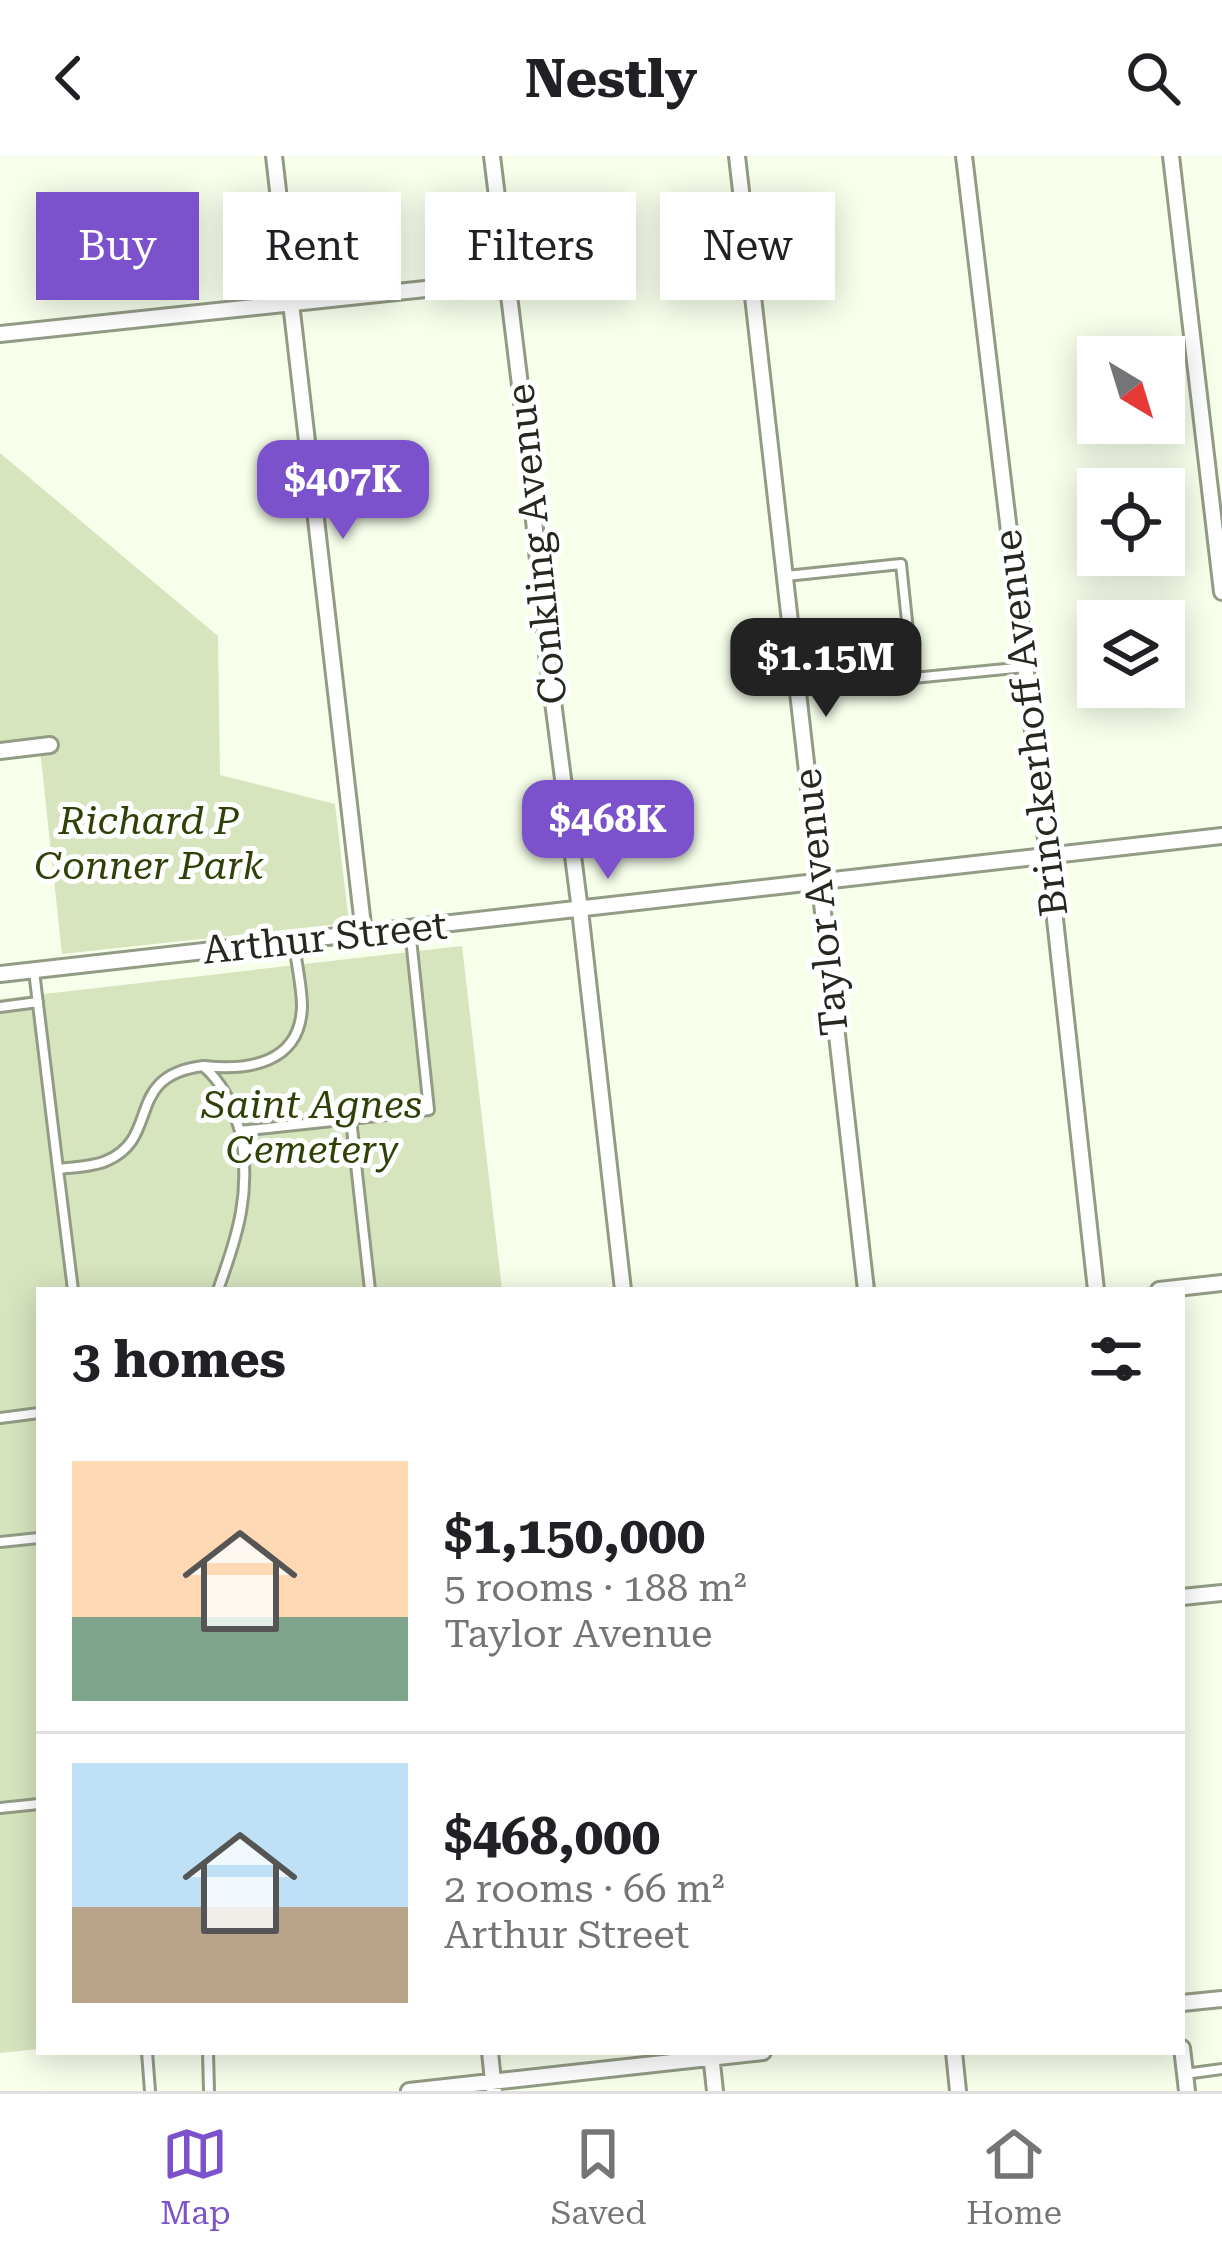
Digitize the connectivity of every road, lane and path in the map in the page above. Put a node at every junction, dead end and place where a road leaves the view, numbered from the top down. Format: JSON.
{"nodes":[{"id":1,"x":274,"y":156,"type":"edge"},
{"id":2,"x":492,"y":156,"type":"edge"},
{"id":3,"x":737,"y":156,"type":"edge"},
{"id":4,"x":964,"y":156,"type":"edge"},
{"id":5,"x":1171,"y":156,"type":"edge"},
{"id":6,"x":497,"y":192,"type":"edge"},
{"id":7,"x":425,"y":289,"type":"edge"},
{"id":8,"x":510,"y":300,"type":"edge"},
{"id":9,"x":291,"y":304,"type":"junction"},
{"id":10,"x":0,"y":334,"type":"edge"},
{"id":11,"x":786,"y":576,"type":"junction"},
{"id":12,"x":1222,"y":592,"type":"edge"},
{"id":13,"x":1024,"y":667,"type":"junction"},
{"id":14,"x":50,"y":745,"type":"dead end"},
{"id":15,"x":0,"y":751,"type":"edge"},
{"id":16,"x":1222,"y":836,"type":"edge"},
{"id":17,"x":1048,"y":856,"type":"junction"},
{"id":18,"x":818,"y":882,"type":"junction"},
{"id":19,"x":580,"y":910,"type":"junction"},
{"id":20,"x":410,"y":929,"type":"junction"},
{"id":21,"x":364,"y":934,"type":"junction"},
{"id":22,"x":294,"y":942,"type":"junction"},
{"id":23,"x":34,"y":970,"type":"junction"},
{"id":24,"x":0,"y":974,"type":"edge"},
{"id":25,"x":38,"y":1002,"type":"junction"},
{"id":26,"x":0,"y":1006,"type":"edge"},
{"id":27,"x":202,"y":1066,"type":"junction"},
{"id":28,"x":352,"y":1119,"type":"junction"},
{"id":29,"x":241,"y":1131,"type":"junction"},
{"id":30,"x":58,"y":1169,"type":"junction"},
{"id":31,"x":1222,"y":1283,"type":"edge"},
{"id":32,"x":73,"y":1287,"type":"edge"},
{"id":33,"x":219,"y":1287,"type":"edge"},
{"id":34,"x":370,"y":1287,"type":"edge"},
{"id":35,"x":623,"y":1287,"type":"edge"},
{"id":36,"x":866,"y":1287,"type":"edge"},
{"id":37,"x":1096,"y":1287,"type":"edge"},
{"id":38,"x":1185,"y":1287,"type":"edge"},
{"id":39,"x":36,"y":1413,"type":"edge"},
{"id":40,"x":0,"y":1418,"type":"edge"},
{"id":41,"x":36,"y":1538,"type":"edge"},
{"id":42,"x":0,"y":1542,"type":"edge"},
{"id":43,"x":1222,"y":1593,"type":"edge"},
{"id":44,"x":1185,"y":1598,"type":"edge"},
{"id":45,"x":36,"y":1804,"type":"edge"},
{"id":46,"x":0,"y":1808,"type":"edge"},
{"id":47,"x":1222,"y":1999,"type":"edge"},
{"id":48,"x":1185,"y":2003,"type":"edge"},
{"id":49,"x":147,"y":2055,"type":"edge"},
{"id":50,"x":208,"y":2055,"type":"edge"},
{"id":51,"x":490,"y":2055,"type":"edge"},
{"id":52,"x":711,"y":2055,"type":"edge"},
{"id":53,"x":953,"y":2055,"type":"edge"},
{"id":54,"x":1183,"y":2055,"type":"edge"},
{"id":55,"x":1222,"y":2069,"type":"edge"},
{"id":56,"x":1185,"y":2074,"type":"junction"},
{"id":57,"x":494,"y":2086,"type":"edge"},
{"id":58,"x":150,"y":2091,"type":"edge"},
{"id":59,"x":209,"y":2091,"type":"edge"},
{"id":60,"x":409,"y":2091,"type":"edge"},
{"id":61,"x":715,"y":2091,"type":"edge"},
{"id":62,"x":958,"y":2091,"type":"edge"},
{"id":63,"x":1187,"y":2091,"type":"edge"}],
"edges":[{"from":1,"to":9,"type":"street"},
{"from":2,"to":6,"type":"street","name":"Conkling Avenue"},
{"from":3,"to":11,"type":"street","name":"Taylor Avenue"},
{"from":4,"to":13,"type":"street","name":"Brinckerhoff Avenue"},
{"from":5,"to":12,"type":"street"},
{"from":7,"to":9,"type":"street"},
{"from":8,"to":19,"type":"street","name":"Conkling Avenue"},
{"from":9,"to":10,"type":"street"},
{"from":9,"to":21,"type":"street"},
{"from":11,"to":13,"type":"lane"},
{"from":11,"to":18,"type":"street","name":"Taylor Avenue"},
{"from":13,"to":17,"type":"street","name":"Brinckerhoff Avenue"},
{"from":14,"to":15,"type":"street"},
{"from":16,"to":17,"type":"street","name":"Arthur Street"},
{"from":17,"to":18,"type":"street","name":"Arthur Street"},
{"from":17,"to":37,"type":"street","name":"Brinckerhoff Avenue"},
{"from":18,"to":19,"type":"street","name":"Arthur Street"},
{"from":18,"to":36,"type":"street","name":"Taylor Avenue"},
{"from":19,"to":20,"type":"street","name":"Arthur Street"},
{"from":19,"to":35,"type":"street","name":"Conkling Avenue"},
{"from":20,"to":21,"type":"street","name":"Arthur Street"},
{"from":20,"to":28,"type":"lane"},
{"from":21,"to":22,"type":"street","name":"Arthur Street"},
{"from":22,"to":23,"type":"street","name":"Arthur Street"},
{"from":22,"to":27,"type":"lane"},
{"from":23,"to":24,"type":"street","name":"Arthur Street"},
{"from":23,"to":25,"type":"lane"},
{"from":25,"to":26,"type":"lane"},
{"from":25,"to":30,"type":"lane"},
{"from":27,"to":29,"type":"lane"},
{"from":27,"to":30,"type":"lane"},
{"from":28,"to":29,"type":"lane"},
{"from":28,"to":34,"type":"lane"},
{"from":29,"to":33,"type":"lane"},
{"from":30,"to":32,"type":"lane"},
{"from":31,"to":38,"type":"street"},
{"from":39,"to":40,"type":"lane"},
{"from":41,"to":42,"type":"lane"},
{"from":43,"to":44,"type":"street"},
{"from":45,"to":46,"type":"lane"},
{"from":47,"to":48,"type":"street"},
{"from":49,"to":58,"type":"lane"},
{"from":50,"to":59,"type":"lane"},
{"from":51,"to":57,"type":"street"},
{"from":52,"to":57,"type":"street"},
{"from":52,"to":61,"type":"street"},
{"from":53,"to":62,"type":"street"},
{"from":54,"to":56,"type":"street"},
{"from":55,"to":56,"type":"lane"},
{"from":56,"to":63,"type":"street"},
{"from":57,"to":60,"type":"street"}]}
